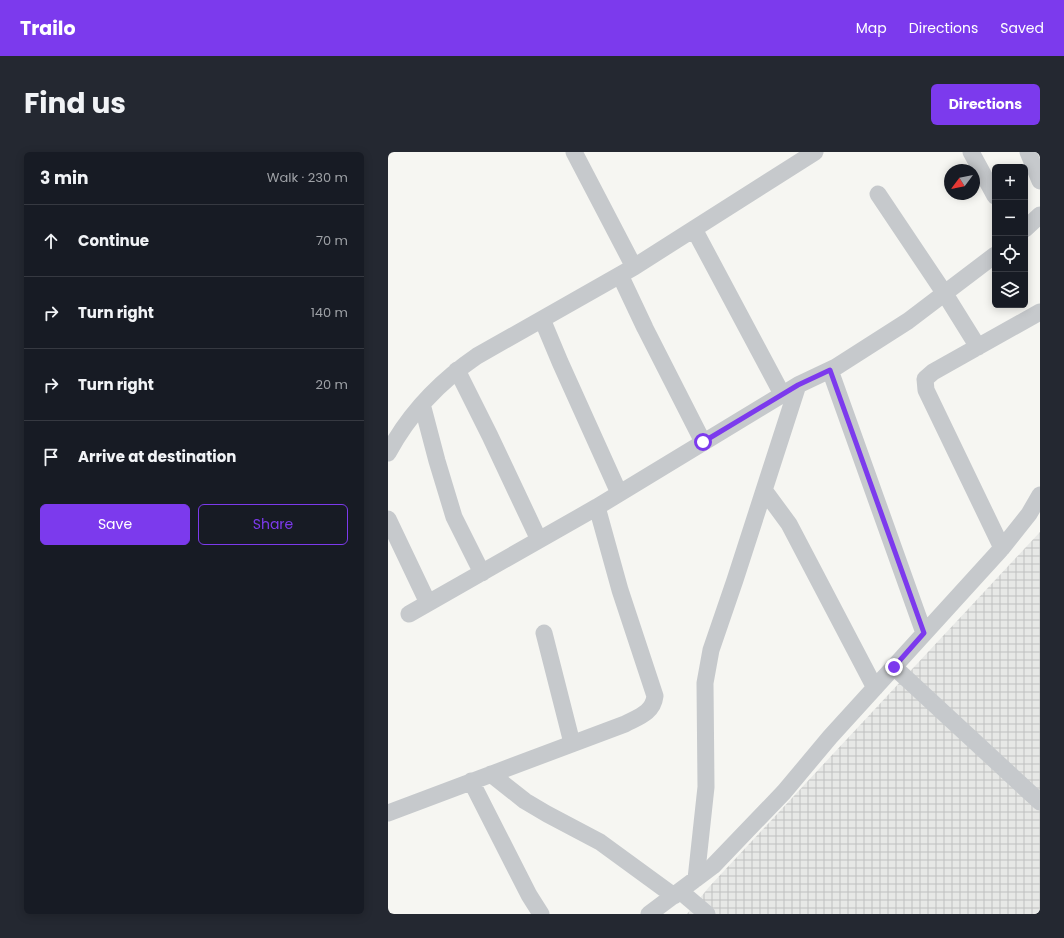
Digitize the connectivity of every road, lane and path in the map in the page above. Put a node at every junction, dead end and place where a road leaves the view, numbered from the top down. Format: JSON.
{"nodes":[{"id":1,"x":574,"y":152,"type":"edge"},
{"id":2,"x":815,"y":152,"type":"edge"},
{"id":3,"x":971,"y":152,"type":"edge"},
{"id":4,"x":1028,"y":152,"type":"edge"},
{"id":5,"x":1040,"y":181,"type":"edge"},
{"id":6,"x":992,"y":190,"type":"edge"},
{"id":7,"x":878,"y":194,"type":"dead end"},
{"id":8,"x":694,"y":229,"type":"junction"},
{"id":9,"x":992,"y":257,"type":"edge"},
{"id":10,"x":627,"y":271,"type":"junction"},
{"id":11,"x":945,"y":294,"type":"junction"},
{"id":12,"x":1040,"y":312,"type":"edge"},
{"id":13,"x":542,"y":319,"type":"junction"},
{"id":14,"x":978,"y":347,"type":"junction"},
{"id":15,"x":457,"y":370,"type":"junction"},
{"id":16,"x":830,"y":370,"type":"junction"},
{"id":17,"x":798,"y":385,"type":"junction"},
{"id":18,"x":782,"y":394,"type":"junction"},
{"id":19,"x":422,"y":404,"type":"junction"},
{"id":20,"x":703,"y":442,"type":"junction"},
{"id":21,"x":389,"y":449,"type":"edge"},
{"id":22,"x":764,"y":490,"type":"junction"},
{"id":23,"x":619,"y":493,"type":"junction"},
{"id":24,"x":1040,"y":495,"type":"edge"},
{"id":25,"x":597,"y":507,"type":"junction"},
{"id":26,"x":388,"y":519,"type":"edge"},
{"id":27,"x":538,"y":540,"type":"junction"},
{"id":28,"x":1002,"y":548,"type":"junction"},
{"id":29,"x":482,"y":573,"type":"junction"},
{"id":30,"x":428,"y":603,"type":"junction"},
{"id":31,"x":409,"y":614,"type":"dead end"},
{"id":32,"x":544,"y":633,"type":"dead end"},
{"id":33,"x":924,"y":633,"type":"junction"},
{"id":34,"x":894,"y":667,"type":"junction"},
{"id":35,"x":875,"y":688,"type":"junction"},
{"id":36,"x":572,"y":743,"type":"junction"},
{"id":37,"x":491,"y":774,"type":"junction"},
{"id":38,"x":471,"y":781,"type":"junction"},
{"id":39,"x":1040,"y":802,"type":"edge"},
{"id":40,"x":388,"y":813,"type":"edge"},
{"id":41,"x":696,"y":879,"type":"junction"},
{"id":42,"x":677,"y":893,"type":"junction"},
{"id":43,"x":541,"y":914,"type":"edge"},
{"id":44,"x":649,"y":914,"type":"edge"},
{"id":45,"x":708,"y":914,"type":"edge"}],
"edges":[{"from":1,"to":10,"type":"street"},
{"from":2,"to":8,"type":"street"},
{"from":3,"to":6,"type":"street"},
{"from":4,"to":5,"type":"street"},
{"from":7,"to":11,"type":"street"},
{"from":8,"to":10,"type":"street"},
{"from":8,"to":18,"type":"street"},
{"from":9,"to":11,"type":"street"},
{"from":10,"to":13,"type":"street"},
{"from":10,"to":20,"type":"street"},
{"from":11,"to":14,"type":"street"},
{"from":11,"to":16,"type":"street"},
{"from":12,"to":14,"type":"street"},
{"from":13,"to":15,"type":"street"},
{"from":13,"to":23,"type":"street"},
{"from":14,"to":28,"type":"street"},
{"from":15,"to":19,"type":"street"},
{"from":15,"to":27,"type":"street"},
{"from":16,"to":17,"type":"street"},
{"from":16,"to":33,"type":"street"},
{"from":17,"to":18,"type":"street"},
{"from":17,"to":22,"type":"street"},
{"from":18,"to":20,"type":"street"},
{"from":19,"to":21,"type":"street"},
{"from":19,"to":29,"type":"street"},
{"from":20,"to":23,"type":"street"},
{"from":22,"to":35,"type":"street"},
{"from":22,"to":41,"type":"street"},
{"from":23,"to":25,"type":"street"},
{"from":24,"to":28,"type":"street"},
{"from":25,"to":27,"type":"street"},
{"from":25,"to":36,"type":"street"},
{"from":26,"to":30,"type":"street"},
{"from":27,"to":29,"type":"street"},
{"from":28,"to":33,"type":"street"},
{"from":29,"to":30,"type":"street"},
{"from":30,"to":31,"type":"street"},
{"from":32,"to":36,"type":"street"},
{"from":33,"to":34,"type":"street"},
{"from":34,"to":35,"type":"street"},
{"from":34,"to":39,"type":"street"},
{"from":35,"to":41,"type":"street"},
{"from":36,"to":37,"type":"street"},
{"from":37,"to":38,"type":"street"},
{"from":37,"to":42,"type":"street"},
{"from":38,"to":40,"type":"street"},
{"from":38,"to":43,"type":"street"},
{"from":41,"to":42,"type":"street"},
{"from":42,"to":44,"type":"street"},
{"from":42,"to":45,"type":"street"}]}
